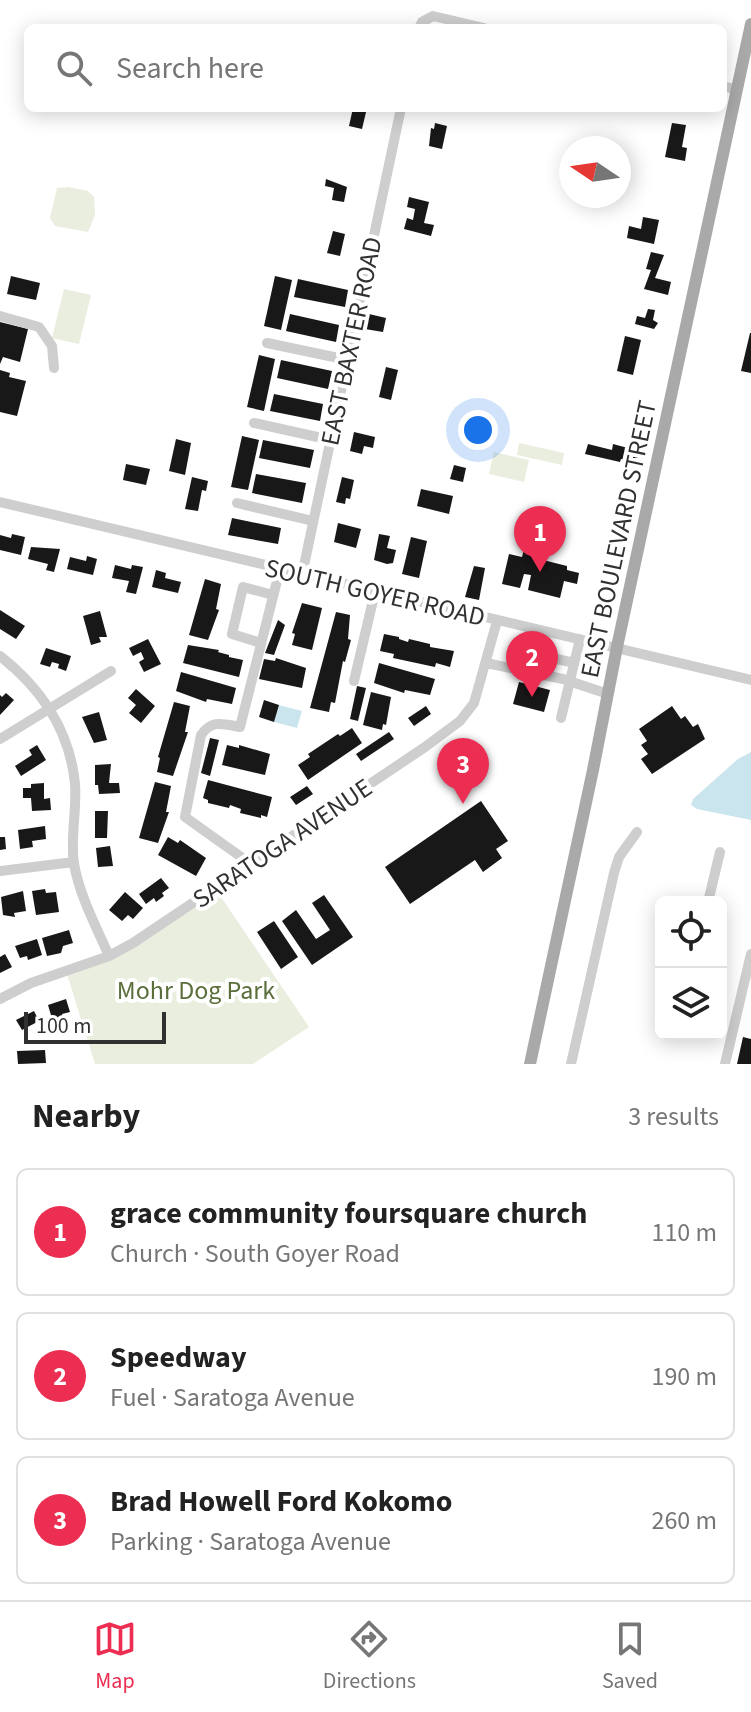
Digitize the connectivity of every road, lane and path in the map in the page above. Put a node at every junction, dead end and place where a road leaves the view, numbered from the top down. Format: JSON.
{"nodes":[{"id":1,"x":423,"y":24,"type":"edge"},
{"id":2,"x":468,"y":24,"type":"edge"},
{"id":3,"x":751,"y":24,"type":"edge"},
{"id":4,"x":727,"y":87,"type":"edge"},
{"id":5,"x":737,"y":90,"type":"junction"},
{"id":6,"x":400,"y":112,"type":"edge"},
{"id":7,"x":0,"y":316,"type":"edge"},
{"id":8,"x":267,"y":343,"type":"dead end"},
{"id":9,"x":348,"y":360,"type":"junction"},
{"id":10,"x":54,"y":368,"type":"dead end"},
{"id":11,"x":254,"y":423,"type":"dead end"},
{"id":12,"x":331,"y":440,"type":"junction"},
{"id":13,"x":0,"y":502,"type":"edge"},
{"id":14,"x":56,"y":503,"type":"dead end"},
{"id":15,"x":237,"y":503,"type":"dead end"},
{"id":16,"x":53,"y":515,"type":"junction"},
{"id":17,"x":313,"y":521,"type":"junction"},
{"id":18,"x":280,"y":569,"type":"junction"},
{"id":19,"x":302,"y":575,"type":"junction"},
{"id":20,"x":375,"y":592,"type":"junction"},
{"id":21,"x":273,"y":595,"type":"junction"},
{"id":22,"x":497,"y":621,"type":"junction"},
{"id":23,"x":530,"y":628,"type":"junction"},
{"id":24,"x":580,"y":639,"type":"junction"},
{"id":25,"x":261,"y":643,"type":"junction"},
{"id":26,"x":617,"y":647,"type":"junction"},
{"id":27,"x":524,"y":652,"type":"junction"},
{"id":28,"x":0,"y":656,"type":"edge"},
{"id":29,"x":486,"y":663,"type":"junction"},
{"id":30,"x":575,"y":663,"type":"junction"},
{"id":31,"x":520,"y":670,"type":"junction"},
{"id":32,"x":111,"y":671,"type":"dead end"},
{"id":33,"x":751,"y":680,"type":"edge"},
{"id":34,"x":354,"y":681,"type":"dead end"},
{"id":35,"x":570,"y":681,"type":"junction"},
{"id":36,"x":608,"y":694,"type":"junction"},
{"id":37,"x":50,"y":709,"type":"junction"},
{"id":38,"x":561,"y":718,"type":"dead end"},
{"id":39,"x":0,"y":739,"type":"edge"},
{"id":40,"x":637,"y":832,"type":"dead end"},
{"id":41,"x":720,"y":852,"type":"dead end"},
{"id":42,"x":74,"y":862,"type":"junction"},
{"id":43,"x":251,"y":864,"type":"junction"},
{"id":44,"x":0,"y":871,"type":"edge"},
{"id":45,"x":709,"y":896,"type":"edge"},
{"id":46,"x":751,"y":954,"type":"edge"},
{"id":47,"x":109,"y":956,"type":"junction"},
{"id":48,"x":0,"y":999,"type":"edge"},
{"id":49,"x":530,"y":1064,"type":"edge"},
{"id":50,"x":571,"y":1064,"type":"edge"},
{"id":51,"x":725,"y":1064,"type":"edge"}],
"edges":[{"from":1,"to":2,"type":"street"},
{"from":3,"to":5,"type":"main road","name":"EAST BOULEVARD STREET"},
{"from":4,"to":5,"type":"street"},
{"from":5,"to":26,"type":"main road","name":"EAST BOULEVARD STREET"},
{"from":6,"to":9,"type":"street","name":"EAST BAXTER ROAD"},
{"from":7,"to":10,"type":"street"},
{"from":8,"to":9,"type":"street"},
{"from":9,"to":12,"type":"street","name":"EAST BAXTER ROAD"},
{"from":11,"to":12,"type":"street"},
{"from":12,"to":17,"type":"street","name":"EAST BAXTER ROAD"},
{"from":13,"to":16,"type":"street","name":"SOUTH GOYER ROAD"},
{"from":14,"to":16,"type":"street"},
{"from":15,"to":17,"type":"street"},
{"from":16,"to":18,"type":"street","name":"SOUTH GOYER ROAD"},
{"from":17,"to":19,"type":"street","name":"EAST BAXTER ROAD"},
{"from":18,"to":19,"type":"street","name":"SOUTH GOYER ROAD"},
{"from":18,"to":21,"type":"street"},
{"from":19,"to":20,"type":"street","name":"SOUTH GOYER ROAD"},
{"from":20,"to":22,"type":"street","name":"SOUTH GOYER ROAD"},
{"from":20,"to":34,"type":"street"},
{"from":21,"to":25,"type":"street"},
{"from":21,"to":25,"type":"street"},
{"from":22,"to":23,"type":"street","name":"SOUTH GOYER ROAD"},
{"from":22,"to":29,"type":"street","name":"SARATOGA AVENUE"},
{"from":23,"to":24,"type":"street","name":"SOUTH GOYER ROAD"},
{"from":23,"to":27,"type":"street"},
{"from":24,"to":26,"type":"street","name":"SOUTH GOYER ROAD"},
{"from":24,"to":30,"type":"street"},
{"from":25,"to":43,"type":"street"},
{"from":26,"to":33,"type":"street","name":"SOUTH GOYER ROAD"},
{"from":26,"to":36,"type":"main road","name":"EAST BOULEVARD STREET"},
{"from":27,"to":30,"type":"street"},
{"from":27,"to":31,"type":"street"},
{"from":28,"to":37,"type":"street"},
{"from":29,"to":31,"type":"street"},
{"from":29,"to":43,"type":"street","name":"SARATOGA AVENUE"},
{"from":30,"to":35,"type":"street"},
{"from":31,"to":35,"type":"street"},
{"from":32,"to":37,"type":"street"},
{"from":35,"to":36,"type":"street"},
{"from":35,"to":38,"type":"street"},
{"from":36,"to":49,"type":"main road","name":"EAST BOULEVARD STREET"},
{"from":37,"to":39,"type":"street"},
{"from":37,"to":42,"type":"street"},
{"from":40,"to":50,"type":"street"},
{"from":41,"to":45,"type":"street"},
{"from":42,"to":44,"type":"street"},
{"from":42,"to":47,"type":"street"},
{"from":43,"to":47,"type":"street","name":"SARATOGA AVENUE"},
{"from":46,"to":51,"type":"street"},
{"from":47,"to":48,"type":"street","name":"SARATOGA AVENUE"}]}
